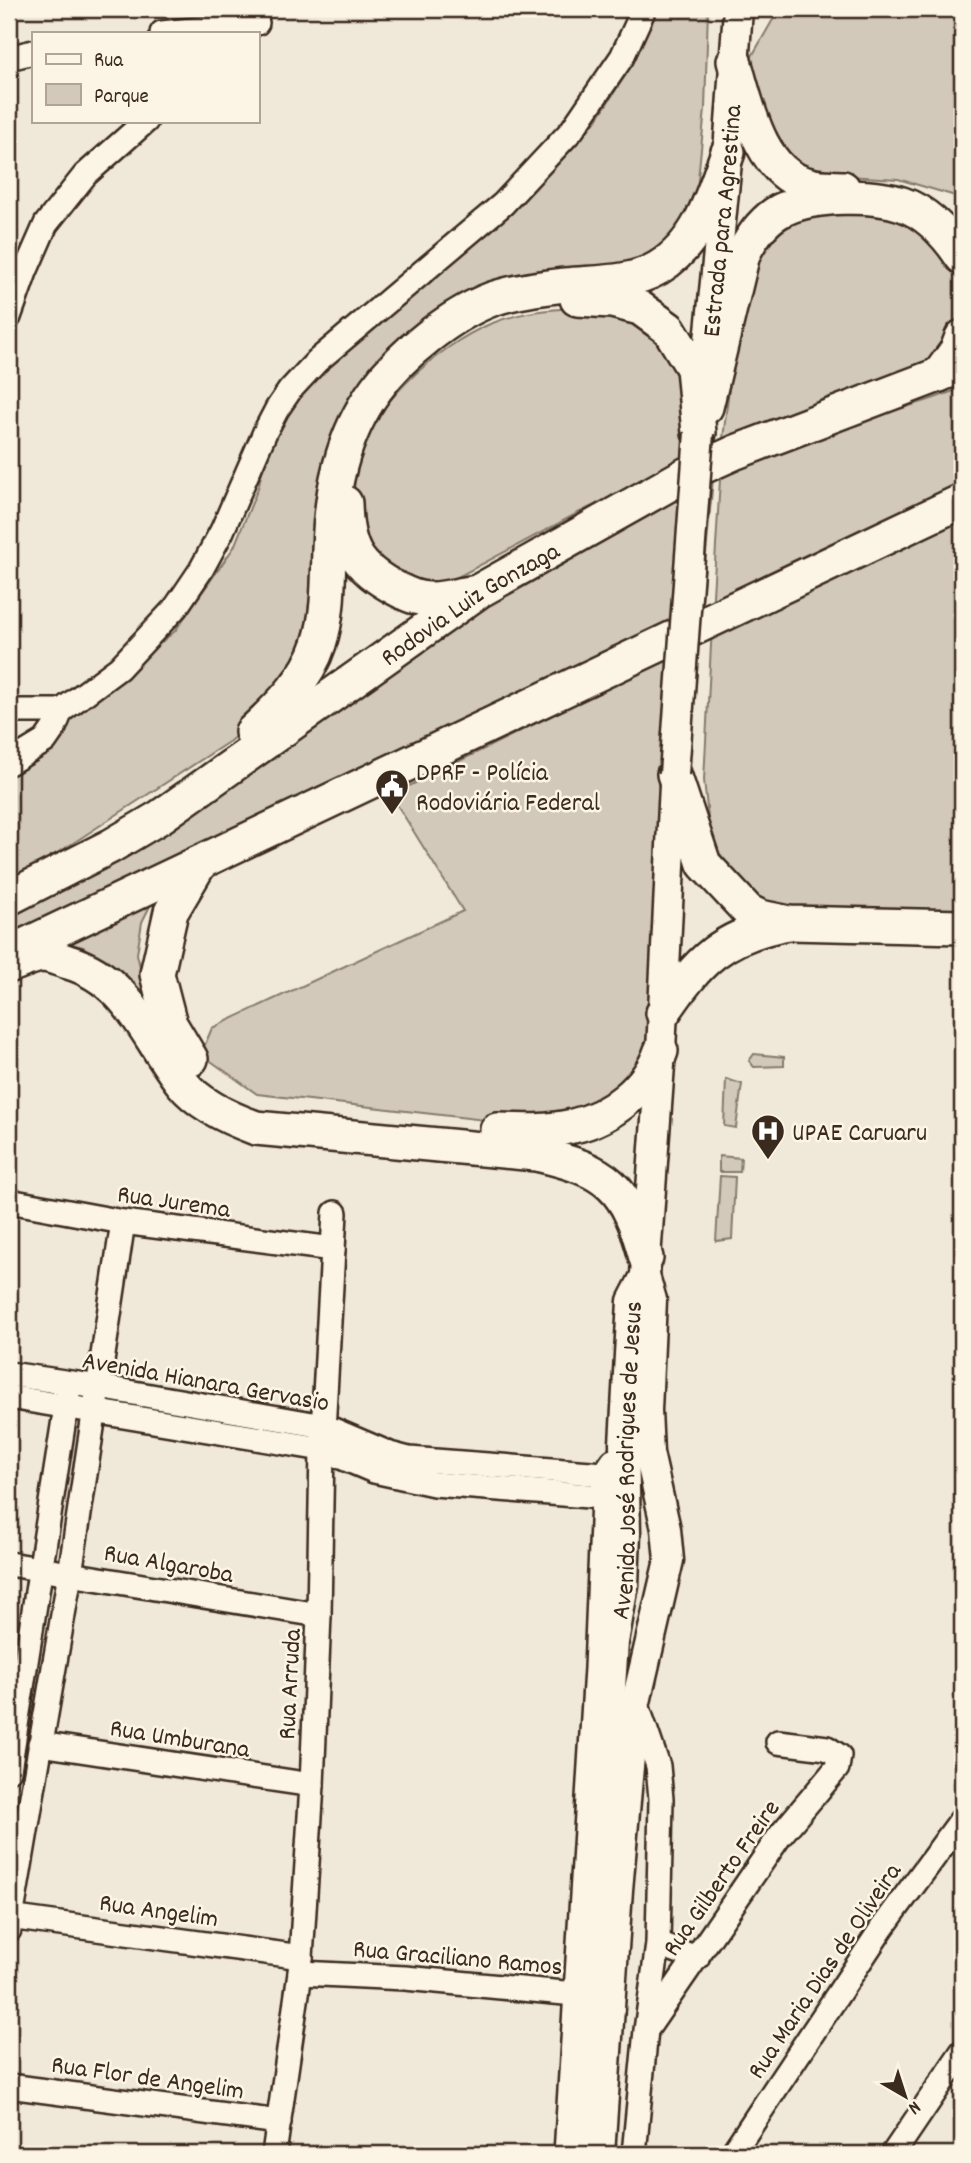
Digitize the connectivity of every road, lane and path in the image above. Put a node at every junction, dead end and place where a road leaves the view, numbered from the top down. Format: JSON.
{"nodes":[{"id":1,"x":644,"y":9,"type":"edge"},
{"id":2,"x":738,"y":9,"type":"edge"},
{"id":3,"x":256,"y":22,"type":"edge"},
{"id":4,"x":171,"y":32,"type":"edge"},
{"id":5,"x":32,"y":51,"type":"edge"},
{"id":6,"x":9,"y":58,"type":"edge"},
{"id":7,"x":734,"y":61,"type":"junction"},
{"id":8,"x":145,"y":122,"type":"edge"},
{"id":9,"x":728,"y":152,"type":"junction"},
{"id":10,"x":962,"y":216,"type":"edge"},
{"id":11,"x":962,"y":257,"type":"edge"},
{"id":12,"x":9,"y":317,"type":"edge"},
{"id":13,"x":962,"y":337,"type":"edge"},
{"id":14,"x":951,"y":371,"type":"edge"},
{"id":15,"x":699,"y":433,"type":"junction"},
{"id":16,"x":962,"y":501,"type":"edge"},
{"id":17,"x":479,"y":591,"type":"junction"},
{"id":18,"x":9,"y":711,"type":"edge"},
{"id":19,"x":61,"y":711,"type":"junction"},
{"id":20,"x":9,"y":764,"type":"edge"},
{"id":21,"x":674,"y":775,"type":"junction"},
{"id":22,"x":160,"y":817,"type":"junction"},
{"id":23,"x":200,"y":863,"type":"junction"},
{"id":24,"x":9,"y":898,"type":"edge"},
{"id":25,"x":789,"y":923,"type":"junction"},
{"id":26,"x":962,"y":927,"type":"edge"},
{"id":27,"x":9,"y":953,"type":"edge"},
{"id":28,"x":9,"y":965,"type":"edge"},
{"id":29,"x":663,"y":1013,"type":"junction"},
{"id":30,"x":661,"y":1051,"type":"junction"},
{"id":31,"x":9,"y":1201,"type":"edge"},
{"id":32,"x":335,"y":1213,"type":"dead end"},
{"id":33,"x":123,"y":1222,"type":"junction"},
{"id":34,"x":333,"y":1249,"type":"junction"},
{"id":35,"x":645,"y":1267,"type":"junction"},
{"id":36,"x":9,"y":1374,"type":"edge"},
{"id":37,"x":99,"y":1387,"type":"junction"},
{"id":38,"x":68,"y":1395,"type":"junction"},
{"id":39,"x":9,"y":1396,"type":"edge"},
{"id":40,"x":94,"y":1412,"type":"junction"},
{"id":41,"x":324,"y":1426,"type":"junction"},
{"id":42,"x":323,"y":1450,"type":"junction"},
{"id":43,"x":611,"y":1483,"type":"junction"},
{"id":44,"x":666,"y":1529,"type":"junction"},
{"id":45,"x":626,"y":1533,"type":"junction"},
{"id":46,"x":9,"y":1564,"type":"edge"},
{"id":47,"x":39,"y":1568,"type":"junction"},
{"id":48,"x":71,"y":1574,"type":"junction"},
{"id":49,"x":624,"y":1585,"type":"junction"},
{"id":50,"x":660,"y":1597,"type":"junction"},
{"id":51,"x":319,"y":1615,"type":"junction"},
{"id":52,"x":636,"y":1702,"type":"junction"},
{"id":53,"x":11,"y":1740,"type":"edge"},
{"id":54,"x":778,"y":1742,"type":"dead end"},
{"id":55,"x":40,"y":1744,"type":"junction"},
{"id":56,"x":9,"y":1770,"type":"edge"},
{"id":57,"x":312,"y":1785,"type":"junction"},
{"id":58,"x":960,"y":1828,"type":"edge"},
{"id":59,"x":9,"y":1921,"type":"edge"},
{"id":60,"x":658,"y":1944,"type":"junction"},
{"id":61,"x":697,"y":1958,"type":"junction"},
{"id":62,"x":301,"y":1965,"type":"junction"},
{"id":63,"x":575,"y":1994,"type":"junction"},
{"id":64,"x":588,"y":2027,"type":"junction"},
{"id":65,"x":646,"y":2030,"type":"junction"},
{"id":66,"x":962,"y":2052,"type":"edge"},
{"id":67,"x":9,"y":2086,"type":"edge"},
{"id":68,"x":279,"y":2122,"type":"junction"},
{"id":69,"x":274,"y":2154,"type":"edge"},
{"id":70,"x":566,"y":2154,"type":"edge"},
{"id":71,"x":580,"y":2154,"type":"edge"},
{"id":72,"x":600,"y":2154,"type":"edge"},
{"id":73,"x":634,"y":2154,"type":"edge"},
{"id":74,"x":732,"y":2154,"type":"edge"},
{"id":75,"x":893,"y":2154,"type":"edge"}],
"edges":[{"from":1,"to":19,"type":"street"},
{"from":2,"to":7,"type":"main road","name":"Estrada para Agrestina"},
{"from":3,"to":4,"type":"street"},
{"from":5,"to":6,"type":"street"},
{"from":7,"to":9,"type":"main road","name":"Estrada para Agrestina"},
{"from":7,"to":10,"type":"highway"},
{"from":8,"to":12,"type":"street"},
{"from":9,"to":15,"type":"main road","name":"Estrada para Agrestina"},
{"from":9,"to":22,"type":"highway"},
{"from":11,"to":15,"type":"highway"},
{"from":13,"to":14,"type":"highway"},
{"from":14,"to":17,"type":"highway","name":"Rodovia Luiz Gonzaga"},
{"from":15,"to":17,"type":"highway"},
{"from":15,"to":21,"type":"main road","name":"Estrada para Agrestina","bridge":true},
{"from":16,"to":23,"type":"highway"},
{"from":17,"to":22,"type":"highway","name":"Rodovia Luiz Gonzaga"},
{"from":18,"to":19,"type":"street"},
{"from":19,"to":20,"type":"street"},
{"from":21,"to":25,"type":"highway"},
{"from":21,"to":29,"type":"main road","name":"Estrada para Agrestina"},
{"from":22,"to":24,"type":"highway","name":"Rodovia Luiz Gonzaga"},
{"from":23,"to":27,"type":"highway"},
{"from":23,"to":30,"type":"highway"},
{"from":25,"to":26,"type":"highway"},
{"from":25,"to":29,"type":"highway"},
{"from":28,"to":35,"type":"highway"},
{"from":29,"to":30,"type":"main road","name":"Estrada para Agrestina"},
{"from":30,"to":35,"type":"main road","name":"Estrada para Agrestina"},
{"from":31,"to":33,"type":"street","name":"Rua Jurema"},
{"from":32,"to":34,"type":"street","name":"Rua Arruda"},
{"from":33,"to":34,"type":"street","name":"Rua Jurema"},
{"from":33,"to":37,"type":"street"},
{"from":34,"to":41,"type":"street","name":"Rua Arruda"},
{"from":35,"to":43,"type":"main road","name":"Avenida José Rodrigues de Jesus"},
{"from":35,"to":44,"type":"main road","name":"Avenida José Rodrigues de Jesus"},
{"from":36,"to":38,"type":"street","name":"Avenida Hianara Gervasio"},
{"from":37,"to":38,"type":"street","name":"Avenida Hianara Gervasio"},
{"from":37,"to":40,"type":"street"},
{"from":37,"to":41,"type":"street","name":"Avenida Hianara Gervasio"},
{"from":38,"to":39,"type":"street","name":"Avenida Hianara Gervasio"},
{"from":38,"to":40,"type":"street","name":"Avenida Hianara Gervasio"},
{"from":38,"to":47,"type":"street"},
{"from":40,"to":42,"type":"street","name":"Avenida Hianara Gervasio"},
{"from":40,"to":48,"type":"street"},
{"from":41,"to":42,"type":"street","name":"Rua Arruda"},
{"from":41,"to":43,"type":"street","name":"Avenida Hianara Gervasio"},
{"from":42,"to":43,"type":"street","name":"Avenida Hianara Gervasio"},
{"from":42,"to":51,"type":"street","name":"Rua Arruda"},
{"from":43,"to":45,"type":"main road","name":"Avenida José Rodrigues de Jesus"},
{"from":43,"to":63,"type":"street"},
{"from":44,"to":45,"type":"main road"},
{"from":44,"to":50,"type":"main road","name":"Avenida José Rodrigues de Jesus"},
{"from":45,"to":49,"type":"main road","name":"Avenida José Rodrigues de Jesus"},
{"from":46,"to":47,"type":"street","name":"Rua Algaroba"},
{"from":47,"to":48,"type":"street","name":"Rua Algaroba"},
{"from":47,"to":53,"type":"street"},
{"from":48,"to":51,"type":"street","name":"Rua Algaroba"},
{"from":48,"to":55,"type":"street"},
{"from":49,"to":50,"type":"main road"},
{"from":49,"to":64,"type":"main road","name":"Avenida José Rodrigues de Jesus"},
{"from":50,"to":52,"type":"main road","name":"Avenida José Rodrigues de Jesus"},
{"from":51,"to":57,"type":"street","name":"Rua Arruda"},
{"from":52,"to":60,"type":"street"},
{"from":52,"to":72,"type":"main road","name":"Avenida José Rodrigues de Jesus"},
{"from":53,"to":56,"type":"street"},
{"from":54,"to":61,"type":"street","name":"Rua Gilberto Freire"},
{"from":55,"to":57,"type":"street","name":"Rua Umburana"},
{"from":55,"to":59,"type":"street"},
{"from":57,"to":62,"type":"street","name":"Rua Arruda"},
{"from":58,"to":74,"type":"street","name":"Rua Maria Dias de Oliveira"},
{"from":59,"to":62,"type":"street","name":"Rua Angelim"},
{"from":60,"to":61,"type":"street"},
{"from":60,"to":65,"type":"street"},
{"from":61,"to":65,"type":"street","name":"Rua Gilberto Freire"},
{"from":62,"to":63,"type":"street","name":"Rua Graciliano Ramos"},
{"from":62,"to":68,"type":"street","name":"Rua Arruda"},
{"from":63,"to":64,"type":"street","name":"Rua Graciliano Ramos"},
{"from":63,"to":70,"type":"street"},
{"from":64,"to":71,"type":"main road","name":"Avenida José Rodrigues de Jesus"},
{"from":65,"to":73,"type":"street"},
{"from":66,"to":75,"type":"street"},
{"from":67,"to":68,"type":"street","name":"Rua Flor de Angelim"},
{"from":68,"to":69,"type":"street","name":"Rua Arruda"}]}
